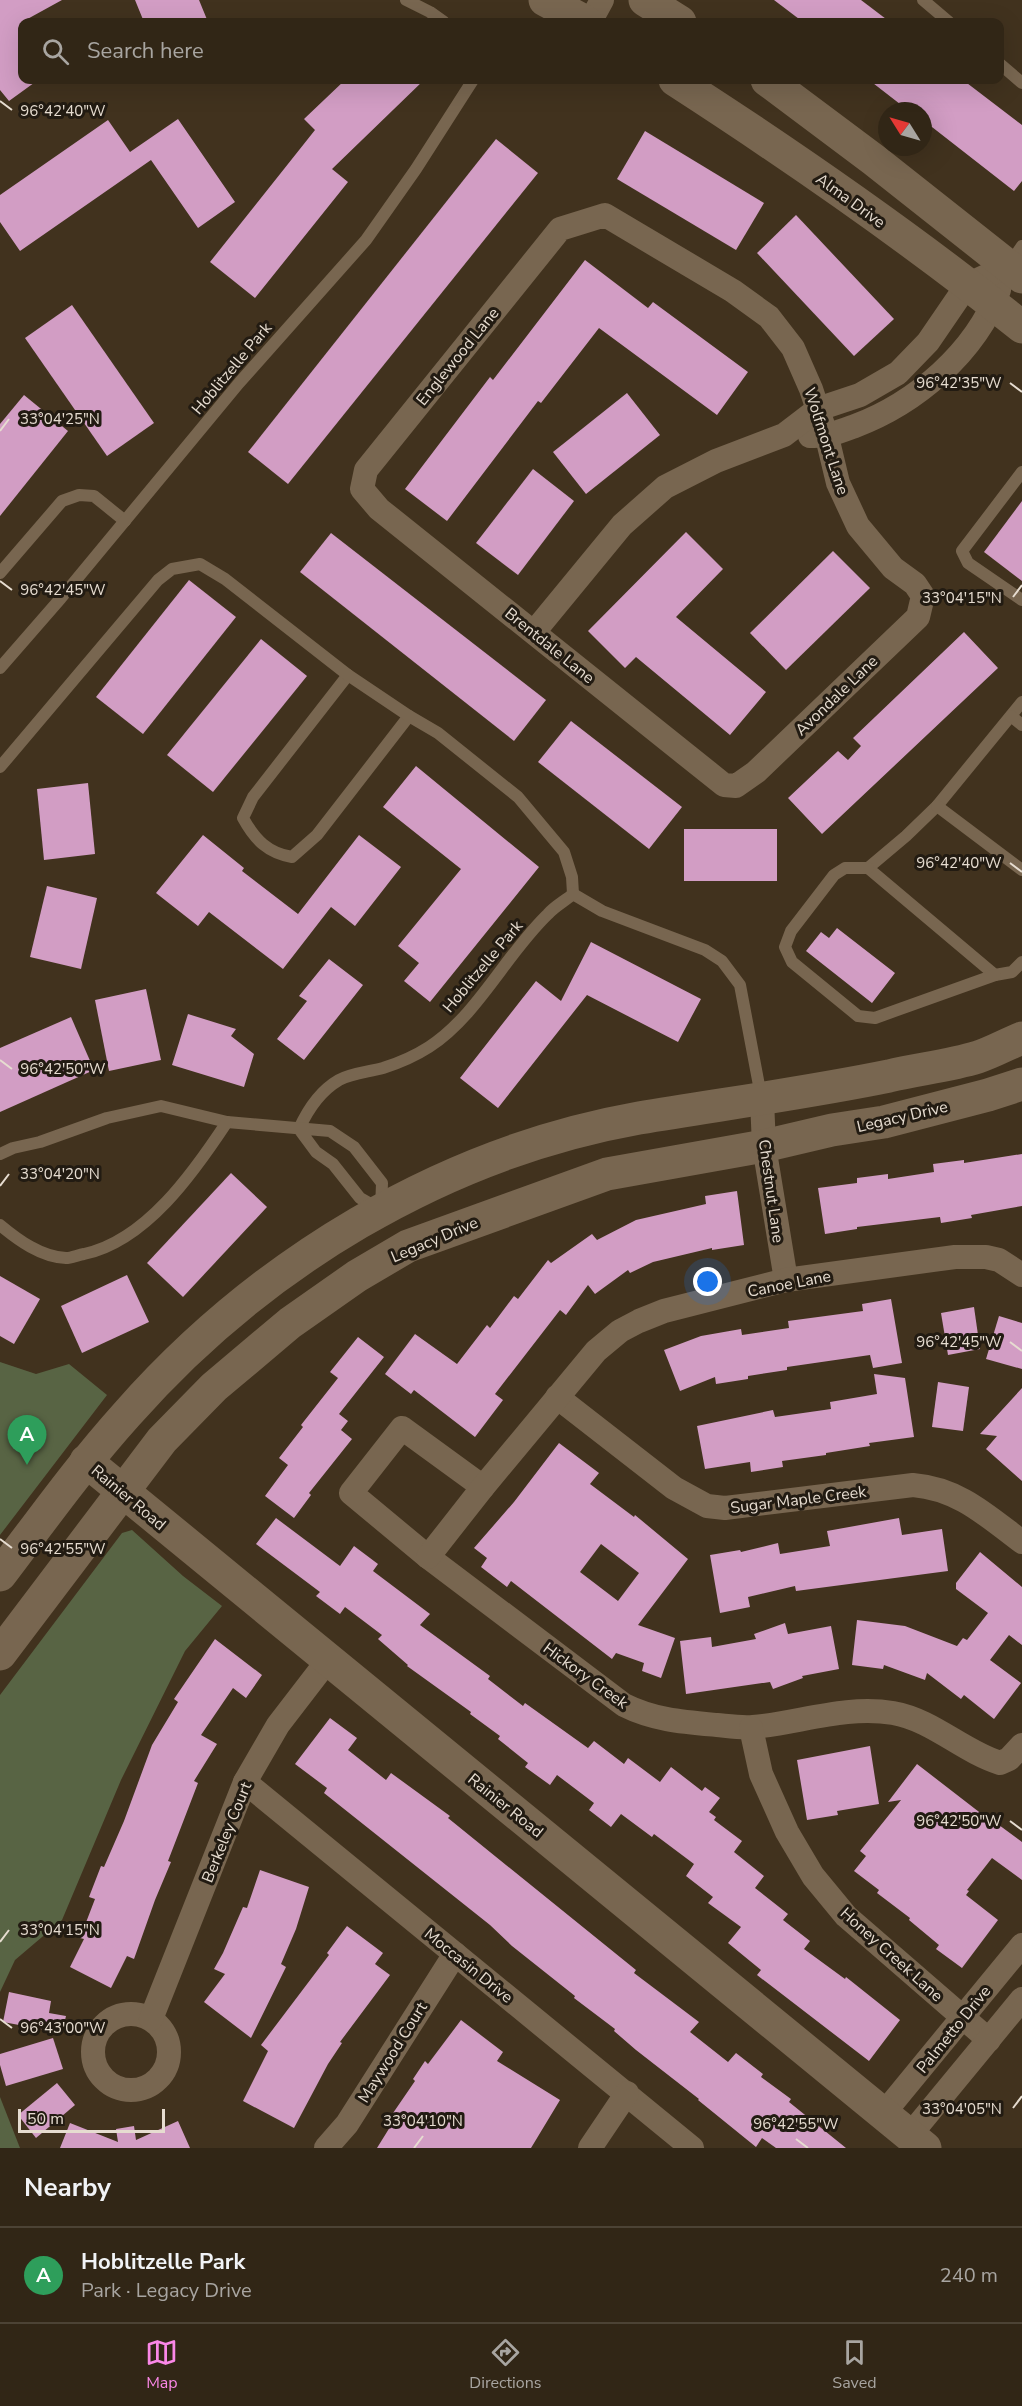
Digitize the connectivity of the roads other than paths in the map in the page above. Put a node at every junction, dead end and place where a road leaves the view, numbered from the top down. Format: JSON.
{"nodes":[{"id":1,"x":406,"y":0,"type":"edge"},
{"id":2,"x":545,"y":0,"type":"edge"},
{"id":3,"x":602,"y":0,"type":"edge"},
{"id":4,"x":645,"y":0,"type":"edge"},
{"id":5,"x":923,"y":0,"type":"edge"},
{"id":6,"x":438,"y":18,"type":"edge"},
{"id":7,"x":580,"y":18,"type":"edge"},
{"id":8,"x":591,"y":18,"type":"edge"},
{"id":9,"x":674,"y":18,"type":"edge"},
{"id":10,"x":944,"y":18,"type":"edge"},
{"id":11,"x":1004,"y":68,"type":"edge"},
{"id":12,"x":1022,"y":83,"type":"edge"},
{"id":13,"x":470,"y":84,"type":"edge"},
{"id":14,"x":681,"y":84,"type":"edge"},
{"id":15,"x":772,"y":84,"type":"edge"},
{"id":16,"x":571,"y":225,"type":"joint"},
{"id":17,"x":1017,"y":263,"type":"edge"},
{"id":18,"x":967,"y":285,"type":"junction"},
{"id":19,"x":993,"y":304,"type":"junction"},
{"id":20,"x":1022,"y":327,"type":"edge"},
{"id":21,"x":818,"y":410,"type":"junction"},
{"id":22,"x":784,"y":435,"type":"junction"},
{"id":23,"x":827,"y":437,"type":"junction"},
{"id":24,"x":1022,"y":472,"type":"edge"},
{"id":25,"x":368,"y":497,"type":"joint"},
{"id":26,"x":125,"y":521,"type":"junction"},
{"id":27,"x":0,"y":573,"type":"edge"},
{"id":28,"x":923,"y":596,"type":"joint"},
{"id":29,"x":1022,"y":600,"type":"edge"},
{"id":30,"x":534,"y":632,"type":"junction"},
{"id":31,"x":0,"y":668,"type":"edge"},
{"id":32,"x":348,"y":675,"type":"junction"},
{"id":33,"x":1022,"y":702,"type":"edge"},
{"id":34,"x":409,"y":716,"type":"junction"},
{"id":35,"x":1011,"y":716,"type":"junction"},
{"id":36,"x":1022,"y":725,"type":"edge"},
{"id":37,"x":0,"y":767,"type":"edge"},
{"id":38,"x":736,"y":786,"type":"joint"},
{"id":39,"x":937,"y":806,"type":"junction"},
{"id":40,"x":868,"y":868,"type":"junction"},
{"id":41,"x":1022,"y":870,"type":"edge"},
{"id":42,"x":573,"y":894,"type":"junction"},
{"id":43,"x":1022,"y":962,"type":"edge"},
{"id":44,"x":994,"y":975,"type":"junction"},
{"id":45,"x":1022,"y":1038,"type":"edge"},
{"id":46,"x":1022,"y":1084,"type":"edge"},
{"id":47,"x":762,"y":1100,"type":"junction"},
{"id":48,"x":227,"y":1122,"type":"junction"},
{"id":49,"x":299,"y":1129,"type":"junction"},
{"id":50,"x":764,"y":1146,"type":"junction"},
{"id":51,"x":0,"y":1154,"type":"edge"},
{"id":52,"x":381,"y":1210,"type":"junction"},
{"id":53,"x":0,"y":1225,"type":"edge"},
{"id":54,"x":408,"y":1246,"type":"junction"},
{"id":55,"x":1022,"y":1275,"type":"edge"},
{"id":56,"x":786,"y":1281,"type":"junction"},
{"id":57,"x":557,"y":1397,"type":"junction"},
{"id":58,"x":86,"y":1461,"type":"junction"},
{"id":59,"x":483,"y":1486,"type":"junction"},
{"id":60,"x":123,"y":1492,"type":"junction"},
{"id":61,"x":1022,"y":1542,"type":"edge"},
{"id":62,"x":428,"y":1557,"type":"junction"},
{"id":63,"x":0,"y":1575,"type":"edge"},
{"id":64,"x":0,"y":1654,"type":"edge"},
{"id":65,"x":328,"y":1660,"type":"junction"},
{"id":66,"x":751,"y":1728,"type":"junction"},
{"id":67,"x":1022,"y":1745,"type":"edge"},
{"id":68,"x":245,"y":1782,"type":"junction"},
{"id":69,"x":1022,"y":1945,"type":"edge"},
{"id":70,"x":455,"y":1954,"type":"junction"},
{"id":71,"x":1022,"y":1999,"type":"edge"},
{"id":72,"x":963,"y":2018,"type":"junction"},
{"id":73,"x":152,"y":2019,"type":"dead end"},
{"id":74,"x":989,"y":2040,"type":"junction"},
{"id":75,"x":627,"y":2093,"type":"junction"},
{"id":76,"x":884,"y":2113,"type":"junction"},
{"id":77,"x":918,"y":2142,"type":"edge"},
{"id":78,"x":327,"y":2148,"type":"edge"},
{"id":79,"x":590,"y":2148,"type":"edge"},
{"id":80,"x":692,"y":2148,"type":"edge"}],
"edges":[{"from":1,"to":6,"type":"lane"},
{"from":2,"to":7,"type":"main road"},
{"from":3,"to":8,"type":"street"},
{"from":4,"to":9,"type":"main road"},
{"from":5,"to":10,"type":"lane"},
{"from":11,"to":12,"type":"lane"},
{"from":13,"to":26,"type":"lane","name":"Hoblitzelle Park"},
{"from":14,"to":18,"type":"main road","name":"Alma Drive"},
{"from":15,"to":17,"type":"main road"},
{"from":16,"to":21,"type":"street","name":"Wolfmont Lane"},
{"from":16,"to":25,"type":"street","name":"Englewood Lane"},
{"from":17,"to":18,"type":"street"},
{"from":17,"to":19,"type":"street"},
{"from":18,"to":19,"type":"main road","name":"Alma Drive"},
{"from":18,"to":21,"type":"street"},
{"from":19,"to":20,"type":"main road","name":"Alma Drive"},
{"from":19,"to":23,"type":"street"},
{"from":21,"to":22,"type":"street"},
{"from":21,"to":23,"type":"street","name":"Wolfmont Lane"},
{"from":22,"to":23,"type":"street"},
{"from":22,"to":30,"type":"street"},
{"from":23,"to":28,"type":"street","name":"Wolfmont Lane"},
{"from":24,"to":29,"type":"lane"},
{"from":25,"to":30,"type":"street","name":"Brentdale Lane"},
{"from":26,"to":27,"type":"lane"},
{"from":26,"to":31,"type":"lane","name":"Hoblitzelle Park"},
{"from":28,"to":38,"type":"street","name":"Avondale Lane"},
{"from":30,"to":38,"type":"street","name":"Brentdale Lane"},
{"from":32,"to":34,"type":"lane"},
{"from":32,"to":34,"type":"lane"},
{"from":32,"to":37,"type":"lane"},
{"from":33,"to":35,"type":"lane"},
{"from":34,"to":42,"type":"lane"},
{"from":35,"to":36,"type":"lane"},
{"from":35,"to":39,"type":"lane"},
{"from":39,"to":40,"type":"lane"},
{"from":39,"to":41,"type":"lane"},
{"from":40,"to":44,"type":"lane"},
{"from":40,"to":44,"type":"lane"},
{"from":42,"to":47,"type":"lane"},
{"from":42,"to":49,"type":"lane","name":"Hoblitzelle Park"},
{"from":43,"to":44,"type":"lane"},
{"from":45,"to":47,"type":"main road"},
{"from":46,"to":50,"type":"main road","name":"Legacy Drive"},
{"from":47,"to":50,"type":"street","name":"Chestnut Lane"},
{"from":47,"to":52,"type":"main road"},
{"from":48,"to":49,"type":"lane"},
{"from":48,"to":51,"type":"lane"},
{"from":48,"to":53,"type":"lane"},
{"from":49,"to":52,"type":"lane"},
{"from":49,"to":52,"type":"lane"},
{"from":50,"to":54,"type":"main road","name":"Legacy Drive"},
{"from":50,"to":56,"type":"street","name":"Chestnut Lane"},
{"from":52,"to":54,"type":"main road"},
{"from":52,"to":58,"type":"main road"},
{"from":54,"to":60,"type":"main road","name":"Legacy Drive"},
{"from":55,"to":56,"type":"street","name":"Canoe Lane"},
{"from":56,"to":57,"type":"street","name":"Canoe Lane"},
{"from":57,"to":59,"type":"street","name":"Canoe Lane"},
{"from":57,"to":61,"type":"street","name":"Sugar Maple Creek"},
{"from":58,"to":60,"type":"main road","name":"Rainier Road"},
{"from":58,"to":63,"type":"main road"},
{"from":59,"to":62,"type":"street","name":"Canoe Lane"},
{"from":59,"to":62,"type":"street","name":"Hickory Creek"},
{"from":60,"to":64,"type":"main road","name":"Legacy Drive"},
{"from":60,"to":65,"type":"main road","name":"Rainier Road"},
{"from":62,"to":66,"type":"street","name":"Hickory Creek"},
{"from":65,"to":68,"type":"street","name":"Berkeley Court"},
{"from":65,"to":76,"type":"main road","name":"Rainier Road"},
{"from":66,"to":67,"type":"street","name":"Hickory Creek"},
{"from":66,"to":72,"type":"street","name":"Honey Creek Lane"},
{"from":68,"to":70,"type":"street","name":"Moccasin Drive"},
{"from":68,"to":73,"type":"street","name":"Berkeley Court"},
{"from":69,"to":72,"type":"street","name":"Palmetto Drive"},
{"from":70,"to":75,"type":"street","name":"Moccasin Drive"},
{"from":70,"to":78,"type":"street","name":"Maywood Court"},
{"from":71,"to":74,"type":"street","name":"Palmetto Drive"},
{"from":72,"to":74,"type":"street","name":"Honey Creek Lane"},
{"from":72,"to":76,"type":"street","name":"Palmetto Drive"},
{"from":74,"to":77,"type":"street","name":"Palmetto Drive"},
{"from":75,"to":79,"type":"street"},
{"from":75,"to":80,"type":"street","name":"Moccasin Drive"},
{"from":76,"to":77,"type":"main road","name":"Rainier Road"}]}
